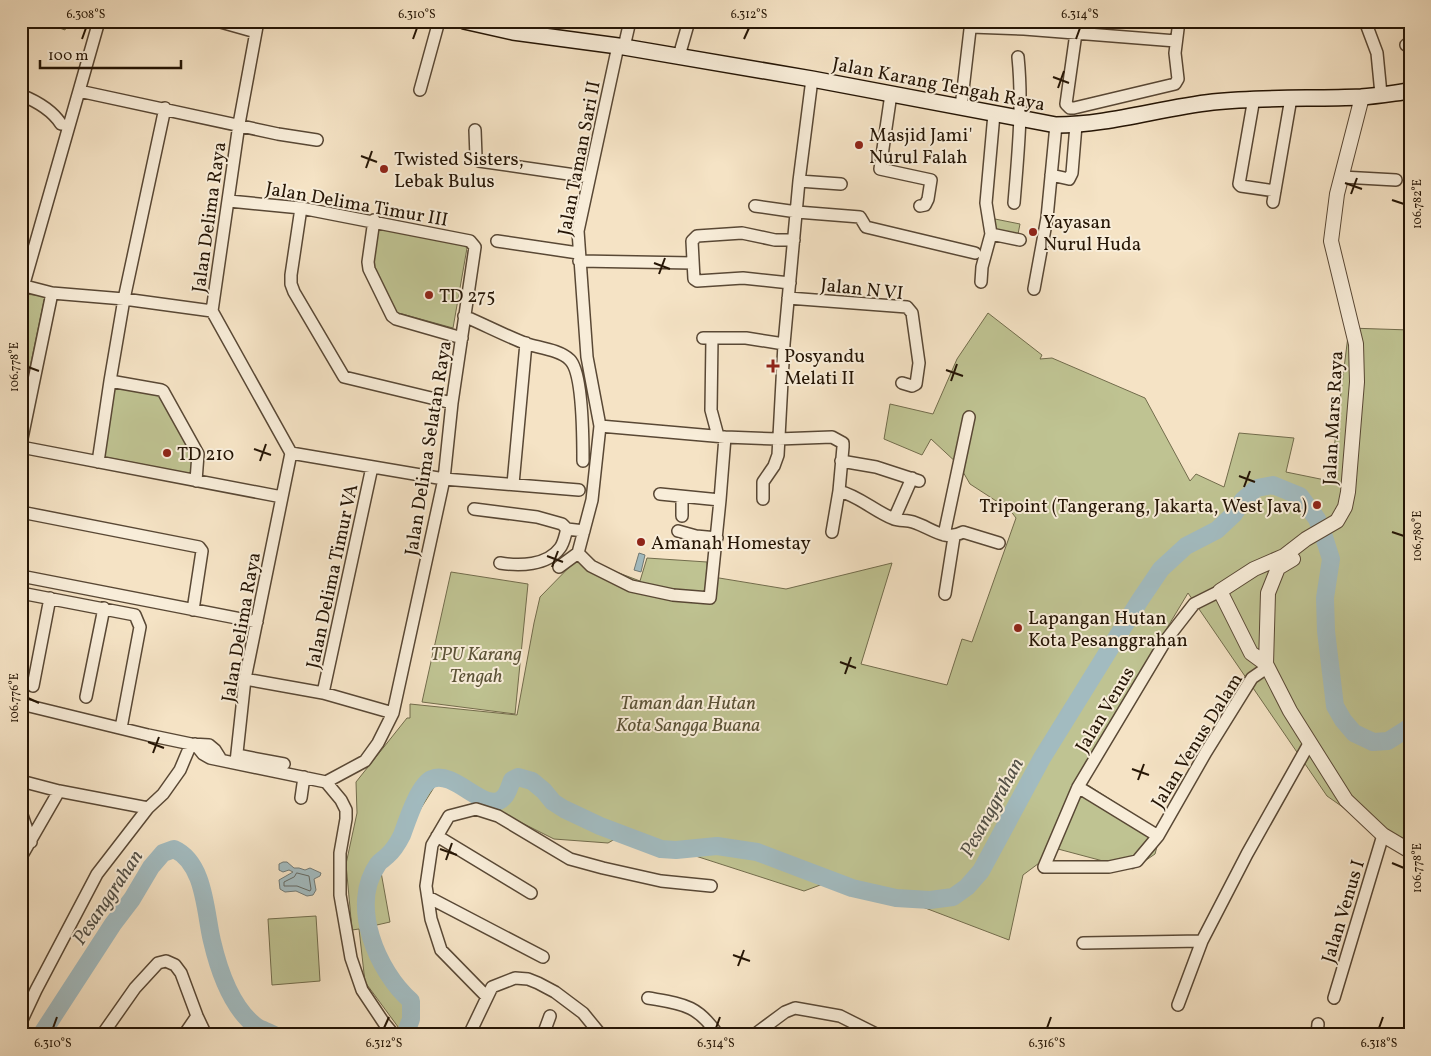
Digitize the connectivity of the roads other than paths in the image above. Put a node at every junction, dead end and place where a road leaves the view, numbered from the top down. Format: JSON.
{"nodes":[{"id":1,"x":99,"y":21,"type":"edge"},
{"id":2,"x":218,"y":21,"type":"edge"},
{"id":3,"x":440,"y":21,"type":"edge"},
{"id":4,"x":464,"y":21,"type":"edge"},
{"id":5,"x":630,"y":21,"type":"edge"},
{"id":6,"x":689,"y":21,"type":"edge"},
{"id":7,"x":1179,"y":21,"type":"edge"},
{"id":8,"x":1365,"y":21,"type":"edge"},
{"id":9,"x":971,"y":24,"type":"edge"},
{"id":10,"x":257,"y":26,"type":"edge"},
{"id":11,"x":514,"y":27,"type":"edge"},
{"id":12,"x":1076,"y":33,"type":"junction"},
{"id":13,"x":1176,"y":41,"type":"junction"},
{"id":14,"x":621,"y":46,"type":"junction"},
{"id":15,"x":679,"y":56,"type":"junction"},
{"id":16,"x":1018,"y":57,"type":"dead end"},
{"id":17,"x":812,"y":79,"type":"junction"},
{"id":18,"x":420,"y":90,"type":"dead end"},
{"id":19,"x":79,"y":91,"type":"junction"},
{"id":20,"x":1410,"y":91,"type":"edge"},
{"id":21,"x":891,"y":94,"type":"junction"},
{"id":22,"x":1381,"y":94,"type":"junction"},
{"id":23,"x":21,"y":95,"type":"edge"},
{"id":24,"x":1254,"y":98,"type":"junction"},
{"id":25,"x":1291,"y":98,"type":"junction"},
{"id":26,"x":1360,"y":102,"type":"junction"},
{"id":27,"x":961,"y":107,"type":"junction"},
{"id":28,"x":165,"y":108,"type":"junction"},
{"id":29,"x":994,"y":114,"type":"junction"},
{"id":30,"x":1020,"y":119,"type":"junction"},
{"id":31,"x":61,"y":124,"type":"dead end"},
{"id":32,"x":239,"y":124,"type":"junction"},
{"id":33,"x":1056,"y":125,"type":"junction"},
{"id":34,"x":1076,"y":125,"type":"junction"},
{"id":35,"x":475,"y":130,"type":"dead end"},
{"id":36,"x":317,"y":140,"type":"dead end"},
{"id":37,"x":1051,"y":174,"type":"junction"},
{"id":38,"x":589,"y":177,"type":"junction"},
{"id":39,"x":1342,"y":177,"type":"junction"},
{"id":40,"x":1396,"y":180,"type":"dead end"},
{"id":41,"x":799,"y":181,"type":"junction"},
{"id":42,"x":841,"y":184,"type":"dead end"},
{"id":43,"x":228,"y":201,"type":"junction"},
{"id":44,"x":1014,"y":203,"type":"dead end"},
{"id":45,"x":755,"y":206,"type":"dead end"},
{"id":46,"x":920,"y":206,"type":"dead end"},
{"id":47,"x":301,"y":208,"type":"junction"},
{"id":48,"x":797,"y":212,"type":"junction"},
{"id":49,"x":374,"y":220,"type":"junction"},
{"id":50,"x":991,"y":234,"type":"junction"},
{"id":51,"x":794,"y":240,"type":"junction"},
{"id":52,"x":1020,"y":240,"type":"dead end"},
{"id":53,"x":497,"y":241,"type":"dead end"},
{"id":54,"x":475,"y":247,"type":"joint"},
{"id":55,"x":976,"y":253,"type":"dead end"},
{"id":56,"x":579,"y":257,"type":"junction"},
{"id":57,"x":693,"y":262,"type":"junction"},
{"id":58,"x":981,"y":282,"type":"dead end"},
{"id":59,"x":790,"y":283,"type":"junction"},
{"id":60,"x":22,"y":288,"type":"edge"},
{"id":61,"x":1034,"y":289,"type":"dead end"},
{"id":62,"x":52,"y":293,"type":"junction"},
{"id":63,"x":788,"y":298,"type":"junction"},
{"id":64,"x":124,"y":299,"type":"junction"},
{"id":65,"x":212,"y":311,"type":"junction"},
{"id":66,"x":464,"y":316,"type":"junction"},
{"id":67,"x":462,"y":338,"type":"junction"},
{"id":68,"x":526,"y":343,"type":"junction"},
{"id":69,"x":784,"y":344,"type":"junction"},
{"id":70,"x":110,"y":381,"type":"junction"},
{"id":71,"x":902,"y":383,"type":"dead end"},
{"id":72,"x":452,"y":403,"type":"junction"},
{"id":73,"x":969,"y":417,"type":"dead end"},
{"id":74,"x":600,"y":426,"type":"junction"},
{"id":75,"x":722,"y":437,"type":"junction"},
{"id":76,"x":778,"y":439,"type":"junction"},
{"id":77,"x":21,"y":443,"type":"edge"},
{"id":78,"x":21,"y":447,"type":"edge"},
{"id":79,"x":290,"y":452,"type":"junction"},
{"id":80,"x":583,"y":461,"type":"dead end"},
{"id":81,"x":841,"y":461,"type":"junction"},
{"id":82,"x":98,"y":462,"type":"junction"},
{"id":83,"x":372,"y":466,"type":"junction"},
{"id":84,"x":444,"y":479,"type":"junction"},
{"id":85,"x":196,"y":481,"type":"junction"},
{"id":86,"x":512,"y":484,"type":"junction"},
{"id":87,"x":579,"y":490,"type":"dead end"},
{"id":88,"x":838,"y":491,"type":"junction"},
{"id":89,"x":660,"y":494,"type":"dead end"},
{"id":90,"x":682,"y":496,"type":"junction"},
{"id":91,"x":282,"y":497,"type":"junction"},
{"id":92,"x":763,"y":499,"type":"dead end"},
{"id":93,"x":720,"y":500,"type":"junction"},
{"id":94,"x":474,"y":509,"type":"dead end"},
{"id":95,"x":21,"y":512,"type":"edge"},
{"id":96,"x":682,"y":516,"type":"dead end"},
{"id":97,"x":894,"y":519,"type":"junction"},
{"id":98,"x":567,"y":529,"type":"junction"},
{"id":99,"x":678,"y":531,"type":"dead end"},
{"id":100,"x":584,"y":532,"type":"junction"},
{"id":101,"x":832,"y":532,"type":"dead end"},
{"id":102,"x":949,"y":536,"type":"junction"},
{"id":103,"x":717,"y":538,"type":"junction"},
{"id":104,"x":999,"y":543,"type":"dead end"},
{"id":105,"x":1309,"y":543,"type":"junction"},
{"id":106,"x":578,"y":552,"type":"junction"},
{"id":107,"x":500,"y":563,"type":"dead end"},
{"id":108,"x":559,"y":567,"type":"dead end"},
{"id":109,"x":21,"y":576,"type":"edge"},
{"id":110,"x":1220,"y":591,"type":"junction"},
{"id":111,"x":21,"y":593,"type":"edge"},
{"id":112,"x":945,"y":594,"type":"dead end"},
{"id":113,"x":50,"y":598,"type":"junction"},
{"id":114,"x":104,"y":608,"type":"junction"},
{"id":115,"x":193,"y":610,"type":"junction"},
{"id":116,"x":257,"y":622,"type":"junction"},
{"id":117,"x":1267,"y":666,"type":"junction"},
{"id":118,"x":245,"y":679,"type":"junction"},
{"id":119,"x":33,"y":686,"type":"dead end"},
{"id":120,"x":323,"y":693,"type":"junction"},
{"id":121,"x":86,"y":697,"type":"dead end"},
{"id":122,"x":21,"y":704,"type":"edge"},
{"id":123,"x":393,"y":713,"type":"junction"},
{"id":124,"x":120,"y":728,"type":"junction"},
{"id":125,"x":1310,"y":742,"type":"junction"},
{"id":126,"x":193,"y":744,"type":"junction"},
{"id":127,"x":237,"y":758,"type":"junction"},
{"id":128,"x":284,"y":764,"type":"dead end"},
{"id":129,"x":304,"y":777,"type":"junction"},
{"id":130,"x":21,"y":781,"type":"edge"},
{"id":131,"x":326,"y":782,"type":"junction"},
{"id":132,"x":1078,"y":787,"type":"junction"},
{"id":133,"x":59,"y":791,"type":"junction"},
{"id":134,"x":301,"y":798,"type":"dead end"},
{"id":135,"x":148,"y":808,"type":"junction"},
{"id":136,"x":21,"y":812,"type":"edge"},
{"id":137,"x":1384,"y":835,"type":"junction"},
{"id":138,"x":437,"y":836,"type":"junction"},
{"id":139,"x":1158,"y":836,"type":"junction"},
{"id":140,"x":31,"y":842,"type":"junction"},
{"id":141,"x":1410,"y":850,"type":"edge"},
{"id":142,"x":21,"y":857,"type":"edge"},
{"id":143,"x":1044,"y":867,"type":"joint"},
{"id":144,"x":711,"y":886,"type":"dead end"},
{"id":145,"x":531,"y":893,"type":"dead end"},
{"id":146,"x":428,"y":897,"type":"junction"},
{"id":147,"x":1202,"y":941,"type":"junction"},
{"id":148,"x":1083,"y":943,"type":"dead end"},
{"id":149,"x":543,"y":957,"type":"dead end"},
{"id":150,"x":487,"y":997,"type":"junction"},
{"id":151,"x":648,"y":998,"type":"dead end"},
{"id":152,"x":1334,"y":998,"type":"dead end"},
{"id":153,"x":1178,"y":1005,"type":"dead end"},
{"id":154,"x":197,"y":1016,"type":"junction"},
{"id":155,"x":550,"y":1016,"type":"dead end"},
{"id":156,"x":21,"y":1022,"type":"edge"},
{"id":157,"x":102,"y":1035,"type":"edge"},
{"id":158,"x":184,"y":1035,"type":"edge"},
{"id":159,"x":206,"y":1035,"type":"edge"},
{"id":160,"x":394,"y":1035,"type":"edge"},
{"id":161,"x":469,"y":1035,"type":"edge"},
{"id":162,"x":543,"y":1035,"type":"edge"},
{"id":163,"x":601,"y":1035,"type":"edge"},
{"id":164,"x":719,"y":1035,"type":"edge"},
{"id":165,"x":732,"y":1035,"type":"edge"},
{"id":166,"x":756,"y":1035,"type":"edge"},
{"id":167,"x":878,"y":1035,"type":"edge"}],
"edges":[{"from":1,"to":19,"type":"street"},
{"from":2,"to":10,"type":"street"},
{"from":3,"to":18,"type":"street"},
{"from":4,"to":11,"type":"main road","name":"Jalan Karang Tengah Raya"},
{"from":5,"to":14,"type":"street","name":"Jalan Taman Sari II"},
{"from":6,"to":15,"type":"street"},
{"from":7,"to":13,"type":"street"},
{"from":8,"to":22,"type":"street"},
{"from":9,"to":12,"type":"street"},
{"from":9,"to":27,"type":"street"},
{"from":10,"to":32,"type":"street","name":"Jalan Delima Raya"},
{"from":11,"to":14,"type":"main road","name":"Jalan Karang Tengah Raya"},
{"from":12,"to":13,"type":"street"},
{"from":12,"to":13,"type":"street"},
{"from":14,"to":15,"type":"main road","name":"Jalan Karang Tengah Raya"},
{"from":14,"to":38,"type":"street","name":"Jalan Taman Sari II"},
{"from":15,"to":17,"type":"main road","name":"Jalan Karang Tengah Raya"},
{"from":16,"to":30,"type":"street"},
{"from":17,"to":21,"type":"main road","name":"Jalan Karang Tengah Raya"},
{"from":17,"to":41,"type":"street"},
{"from":19,"to":28,"type":"street"},
{"from":19,"to":60,"type":"street"},
{"from":20,"to":22,"type":"main road","name":"Jalan Karang Tengah Raya"},
{"from":21,"to":27,"type":"main road","name":"Jalan Karang Tengah Raya"},
{"from":21,"to":46,"type":"street"},
{"from":22,"to":26,"type":"main road","name":"Jalan Karang Tengah Raya"},
{"from":23,"to":31,"type":"street"},
{"from":24,"to":25,"type":"main road","name":"Jalan Karang Tengah Raya"},
{"from":24,"to":25,"type":"street"},
{"from":24,"to":34,"type":"main road","name":"Jalan Karang Tengah Raya"},
{"from":25,"to":26,"type":"main road","name":"Jalan Karang Tengah Raya"},
{"from":26,"to":39,"type":"street","name":"Jalan Mars Raya"},
{"from":27,"to":29,"type":"main road","name":"Jalan Karang Tengah Raya"},
{"from":28,"to":32,"type":"street"},
{"from":28,"to":64,"type":"street"},
{"from":29,"to":30,"type":"main road","name":"Jalan Karang Tengah Raya"},
{"from":29,"to":50,"type":"street"},
{"from":30,"to":33,"type":"main road","name":"Jalan Karang Tengah Raya"},
{"from":30,"to":44,"type":"street"},
{"from":32,"to":36,"type":"street"},
{"from":32,"to":43,"type":"street","name":"Jalan Delima Raya"},
{"from":33,"to":34,"type":"main road","name":"Jalan Karang Tengah Raya"},
{"from":33,"to":37,"type":"street"},
{"from":34,"to":37,"type":"street"},
{"from":35,"to":38,"type":"street"},
{"from":37,"to":61,"type":"street"},
{"from":38,"to":56,"type":"street","name":"Jalan Taman Sari II"},
{"from":39,"to":40,"type":"street"},
{"from":39,"to":105,"type":"street","name":"Jalan Mars Raya"},
{"from":41,"to":42,"type":"street"},
{"from":41,"to":48,"type":"street"},
{"from":43,"to":47,"type":"street","name":"Jalan Delima Timur III"},
{"from":43,"to":65,"type":"street","name":"Jalan Delima Raya"},
{"from":45,"to":48,"type":"street"},
{"from":47,"to":49,"type":"street","name":"Jalan Delima Timur III"},
{"from":47,"to":72,"type":"street"},
{"from":48,"to":51,"type":"street"},
{"from":48,"to":55,"type":"street"},
{"from":49,"to":54,"type":"street","name":"Jalan Delima Timur III"},
{"from":49,"to":67,"type":"street"},
{"from":50,"to":52,"type":"street"},
{"from":50,"to":58,"type":"street"},
{"from":51,"to":57,"type":"street"},
{"from":51,"to":59,"type":"street"},
{"from":53,"to":56,"type":"street"},
{"from":54,"to":66,"type":"street","name":"Jalan Delima Selatan Raya"},
{"from":56,"to":57,"type":"street"},
{"from":56,"to":74,"type":"street","name":"Jalan Taman Sari II"},
{"from":57,"to":59,"type":"street"},
{"from":59,"to":63,"type":"street"},
{"from":60,"to":62,"type":"street"},
{"from":62,"to":64,"type":"street"},
{"from":62,"to":77,"type":"street"},
{"from":63,"to":69,"type":"street"},
{"from":63,"to":71,"type":"street","name":"Jalan N VI"},
{"from":64,"to":65,"type":"street"},
{"from":64,"to":70,"type":"street"},
{"from":65,"to":79,"type":"street","name":"Jalan Delima Raya"},
{"from":66,"to":67,"type":"street","name":"Jalan Delima Selatan Raya"},
{"from":66,"to":68,"type":"street"},
{"from":67,"to":72,"type":"street","name":"Jalan Delima Selatan Raya"},
{"from":68,"to":80,"type":"street"},
{"from":68,"to":86,"type":"street"},
{"from":69,"to":75,"type":"street"},
{"from":69,"to":76,"type":"street"},
{"from":70,"to":82,"type":"street"},
{"from":70,"to":85,"type":"street"},
{"from":72,"to":84,"type":"street","name":"Jalan Delima Selatan Raya"},
{"from":73,"to":102,"type":"street"},
{"from":74,"to":75,"type":"street"},
{"from":74,"to":100,"type":"street","name":"Jalan Taman Sari II"},
{"from":75,"to":76,"type":"street"},
{"from":75,"to":93,"type":"street"},
{"from":76,"to":81,"type":"street"},
{"from":76,"to":92,"type":"street"},
{"from":78,"to":82,"type":"street"},
{"from":79,"to":83,"type":"street"},
{"from":79,"to":91,"type":"street","name":"Jalan Delima Raya"},
{"from":81,"to":88,"type":"street"},
{"from":81,"to":97,"type":"street"},
{"from":82,"to":85,"type":"street"},
{"from":83,"to":84,"type":"street"},
{"from":83,"to":120,"type":"street","name":"Jalan Delima Timur VA"},
{"from":84,"to":86,"type":"street"},
{"from":84,"to":123,"type":"street","name":"Jalan Delima Selatan Raya"},
{"from":85,"to":91,"type":"street"},
{"from":86,"to":87,"type":"street"},
{"from":88,"to":97,"type":"street"},
{"from":88,"to":101,"type":"street"},
{"from":89,"to":90,"type":"street"},
{"from":90,"to":93,"type":"street"},
{"from":90,"to":96,"type":"street"},
{"from":91,"to":116,"type":"street","name":"Jalan Delima Raya"},
{"from":93,"to":103,"type":"street"},
{"from":94,"to":98,"type":"street"},
{"from":95,"to":115,"type":"street"},
{"from":97,"to":102,"type":"street"},
{"from":98,"to":100,"type":"street"},
{"from":98,"to":107,"type":"street"},
{"from":99,"to":103,"type":"street"},
{"from":100,"to":106,"type":"street","name":"Jalan Taman Sari II"},
{"from":102,"to":104,"type":"street"},
{"from":102,"to":112,"type":"street"},
{"from":103,"to":106,"type":"street"},
{"from":105,"to":110,"type":"street","name":"Jalan Mars Raya"},
{"from":105,"to":117,"type":"street","name":"Jalan Mars Raya"},
{"from":106,"to":108,"type":"street"},
{"from":109,"to":115,"type":"street"},
{"from":110,"to":117,"type":"street","name":"Jalan Mars Raya"},
{"from":110,"to":132,"type":"street","name":"Jalan Venus"},
{"from":111,"to":113,"type":"street"},
{"from":113,"to":114,"type":"street"},
{"from":113,"to":119,"type":"street"},
{"from":114,"to":121,"type":"street"},
{"from":114,"to":124,"type":"street"},
{"from":115,"to":116,"type":"street"},
{"from":116,"to":118,"type":"street","name":"Jalan Delima Raya"},
{"from":117,"to":125,"type":"street","name":"Jalan Mars Raya"},
{"from":117,"to":139,"type":"street","name":"Jalan Venus Dalam"},
{"from":118,"to":120,"type":"street"},
{"from":118,"to":127,"type":"street","name":"Jalan Delima Raya"},
{"from":120,"to":123,"type":"street"},
{"from":122,"to":124,"type":"street"},
{"from":123,"to":131,"type":"street","name":"Jalan Delima Selatan Raya"},
{"from":124,"to":126,"type":"street"},
{"from":125,"to":137,"type":"street","name":"Jalan Mars Raya"},
{"from":125,"to":147,"type":"street"},
{"from":126,"to":127,"type":"street"},
{"from":126,"to":135,"type":"street"},
{"from":127,"to":128,"type":"street"},
{"from":127,"to":129,"type":"street"},
{"from":129,"to":131,"type":"street"},
{"from":129,"to":134,"type":"street"},
{"from":130,"to":133,"type":"street"},
{"from":131,"to":160,"type":"street"},
{"from":132,"to":139,"type":"street","name":"Jalan Venus Dalam"},
{"from":132,"to":143,"type":"street","name":"Jalan Venus"},
{"from":133,"to":135,"type":"street"},
{"from":133,"to":140,"type":"street"},
{"from":135,"to":156,"type":"street"},
{"from":136,"to":140,"type":"street"},
{"from":137,"to":141,"type":"street","name":"Jalan Mars Raya"},
{"from":137,"to":152,"type":"street","name":"Jalan Venus I"},
{"from":138,"to":144,"type":"street"},
{"from":138,"to":145,"type":"street"},
{"from":138,"to":146,"type":"street"},
{"from":139,"to":143,"type":"street","name":"Jalan Venus Dalam"},
{"from":140,"to":142,"type":"street"},
{"from":146,"to":149,"type":"street"},
{"from":146,"to":150,"type":"street"},
{"from":147,"to":148,"type":"street"},
{"from":147,"to":153,"type":"street"},
{"from":150,"to":161,"type":"street"},
{"from":150,"to":163,"type":"street"},
{"from":151,"to":164,"type":"street"},
{"from":154,"to":157,"type":"street"},
{"from":154,"to":158,"type":"street"},
{"from":154,"to":159,"type":"street"},
{"from":155,"to":162,"type":"street"},
{"from":164,"to":165,"type":"street"},
{"from":166,"to":167,"type":"street"}]}
